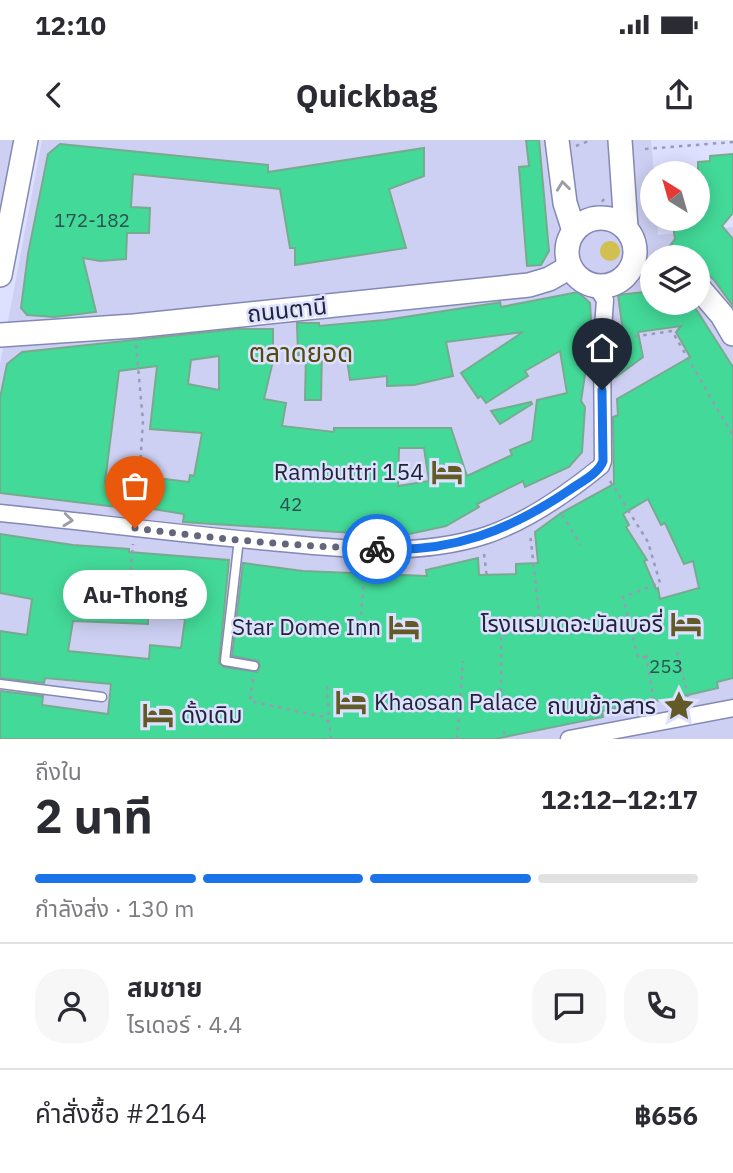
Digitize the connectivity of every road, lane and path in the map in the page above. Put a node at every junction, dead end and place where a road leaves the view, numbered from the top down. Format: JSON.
{"nodes":[{"id":1,"x":26,"y":140,"type":"edge"},
{"id":2,"x":557,"y":140,"type":"edge"},
{"id":3,"x":576,"y":140,"type":"edge"},
{"id":4,"x":591,"y":140,"type":"edge"},
{"id":5,"x":620,"y":140,"type":"edge"},
{"id":6,"x":733,"y":142,"type":"edge"},
{"id":7,"x":645,"y":149,"type":"dead end"},
{"id":8,"x":606,"y":196,"type":"dead end"},
{"id":9,"x":583,"y":205,"type":"dead end"},
{"id":10,"x":626,"y":227,"type":"junction"},
{"id":11,"x":575,"y":231,"type":"junction"},
{"id":12,"x":640,"y":253,"type":"edge"},
{"id":13,"x":640,"y":264,"type":"edge"},
{"id":14,"x":570,"y":267,"type":"junction"},
{"id":15,"x":0,"y":275,"type":"edge"},
{"id":16,"x":596,"y":286,"type":"junction"},
{"id":17,"x":710,"y":302,"type":"edge"},
{"id":18,"x":733,"y":334,"type":"edge"},
{"id":19,"x":0,"y":335,"type":"edge"},
{"id":20,"x":135,"y":337,"type":"dead end"},
{"id":21,"x":611,"y":340,"type":"dead end"},
{"id":22,"x":733,"y":436,"type":"edge"},
{"id":23,"x":601,"y":466,"type":"junction"},
{"id":24,"x":553,"y":501,"type":"junction"},
{"id":25,"x":0,"y":513,"type":"edge"},
{"id":26,"x":527,"y":516,"type":"junction"},
{"id":27,"x":135,"y":528,"type":"junction"},
{"id":28,"x":482,"y":536,"type":"junction"},
{"id":29,"x":239,"y":540,"type":"junction"},
{"id":30,"x":581,"y":545,"type":"dead end"},
{"id":31,"x":366,"y":549,"type":"junction"},
{"id":32,"x":487,"y":578,"type":"dead end"},
{"id":33,"x":130,"y":579,"type":"dead end"},
{"id":34,"x":361,"y":615,"type":"dead end"},
{"id":35,"x":677,"y":652,"type":"dead end"},
{"id":36,"x":463,"y":661,"type":"dead end"},
{"id":37,"x":254,"y":666,"type":"joint"},
{"id":38,"x":0,"y":684,"type":"edge"},
{"id":39,"x":327,"y":686,"type":"dead end"},
{"id":40,"x":102,"y":697,"type":"dead end"},
{"id":41,"x":459,"y":706,"type":"junction"},
{"id":42,"x":733,"y":708,"type":"edge"},
{"id":43,"x":693,"y":715,"type":"junction"},
{"id":44,"x":658,"y":722,"type":"junction"},
{"id":45,"x":329,"y":723,"type":"junction"},
{"id":46,"x":504,"y":731,"type":"dead end"},
{"id":47,"x":331,"y":739,"type":"edge"},
{"id":48,"x":457,"y":739,"type":"edge"},
{"id":49,"x":505,"y":739,"type":"edge"},
{"id":50,"x":569,"y":739,"type":"edge"}],
"edges":[{"from":1,"to":15,"type":"street"},
{"from":11,"to":2,"type":"street","one_way":true},
{"from":3,"to":4,"type":"path"},
{"from":5,"to":10,"type":"street"},
{"from":6,"to":7,"type":"path"},
{"from":8,"to":9,"type":"path"},
{"from":10,"to":11,"type":"street"},
{"from":10,"to":12,"type":"street"},
{"from":11,"to":14,"type":"street"},
{"from":13,"to":16,"type":"street"},
{"from":14,"to":16,"type":"street"},
{"from":14,"to":19,"type":"street","name":"ถนนตานี"},
{"from":16,"to":23,"type":"street"},
{"from":17,"to":18,"type":"street"},
{"from":20,"to":27,"type":"path"},
{"from":21,"to":22,"type":"path"},
{"from":23,"to":24,"type":"street"},
{"from":23,"to":44,"type":"path"},
{"from":24,"to":26,"type":"street"},
{"from":24,"to":30,"type":"path"},
{"from":25,"to":27,"type":"street","one_way":true},
{"from":26,"to":28,"type":"street"},
{"from":26,"to":41,"type":"path"},
{"from":27,"to":29,"type":"street"},
{"from":27,"to":33,"type":"path"},
{"from":28,"to":31,"type":"street"},
{"from":28,"to":32,"type":"path"},
{"from":29,"to":31,"type":"street"},
{"from":29,"to":37,"type":"lane"},
{"from":31,"to":34,"type":"path"},
{"from":35,"to":43,"type":"path"},
{"from":36,"to":41,"type":"path"},
{"from":37,"to":45,"type":"path"},
{"from":38,"to":40,"type":"lane"},
{"from":39,"to":45,"type":"path"},
{"from":41,"to":48,"type":"path"},
{"from":42,"to":43,"type":"street"},
{"from":43,"to":44,"type":"street"},
{"from":44,"to":50,"type":"street"},
{"from":45,"to":47,"type":"path"},
{"from":46,"to":49,"type":"path"}]}
